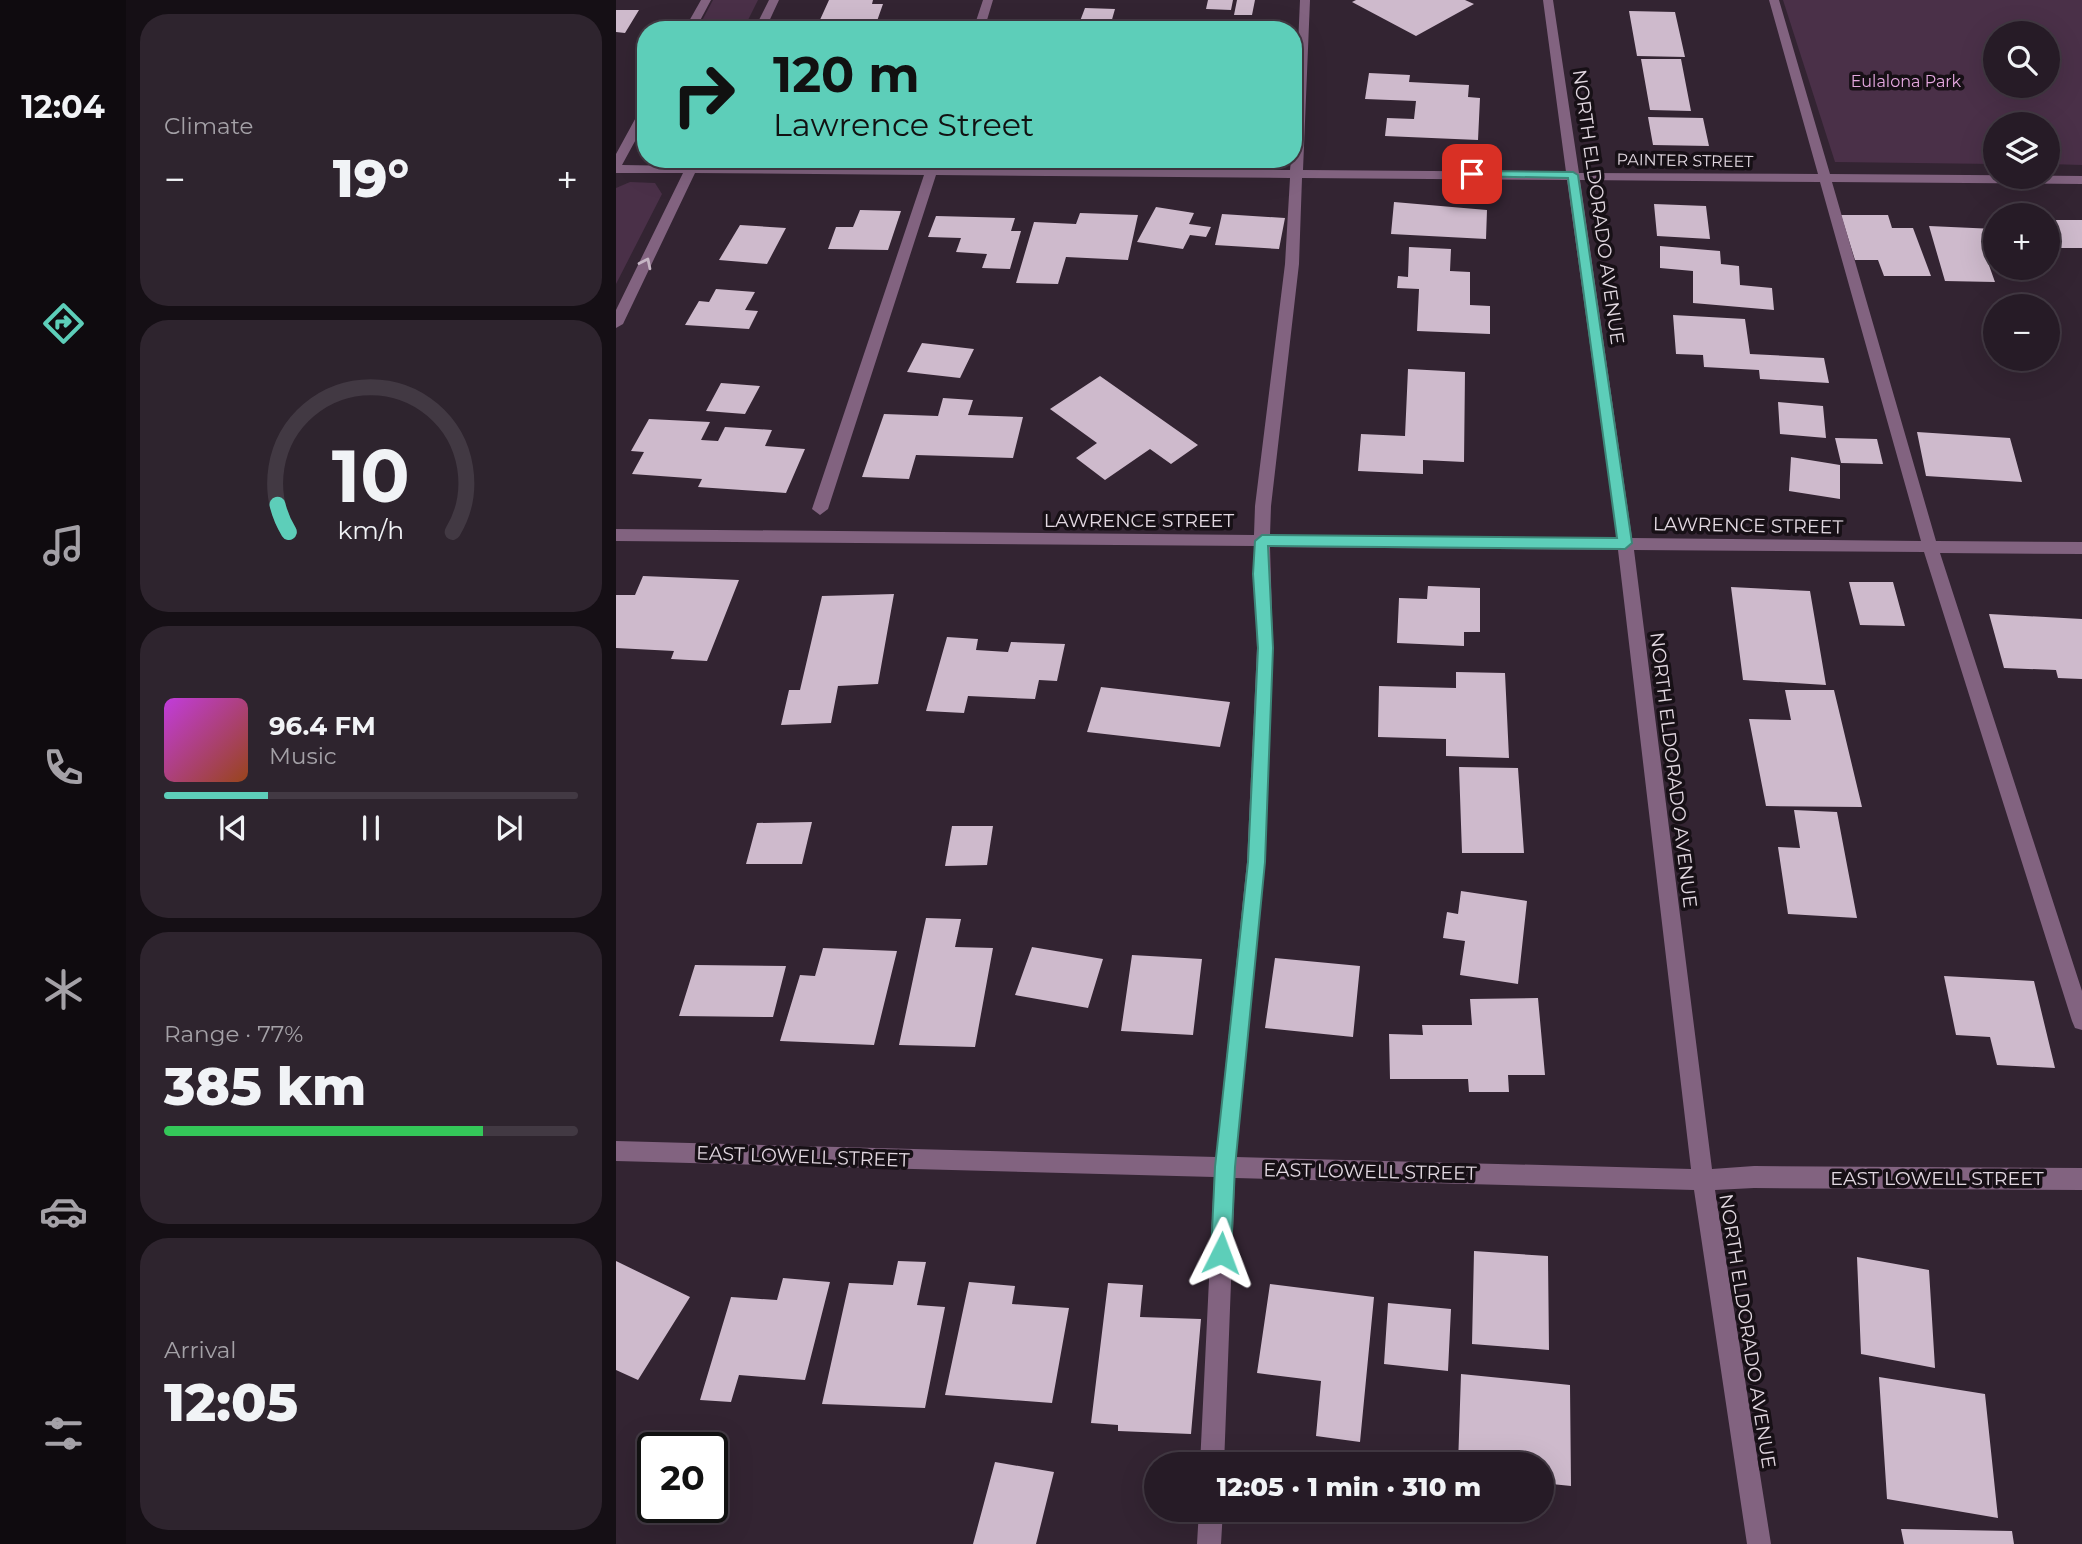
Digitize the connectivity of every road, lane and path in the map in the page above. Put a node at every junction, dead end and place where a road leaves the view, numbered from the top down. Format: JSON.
{"nodes":[{"id":1,"x":706,"y":0,"type":"edge"},
{"id":2,"x":774,"y":0,"type":"edge"},
{"id":3,"x":988,"y":0,"type":"edge"},
{"id":4,"x":1305,"y":0,"type":"edge"},
{"id":5,"x":1548,"y":0,"type":"edge"},
{"id":6,"x":1774,"y":0,"type":"edge"},
{"id":7,"x":694,"y":21,"type":"edge"},
{"id":8,"x":764,"y":21,"type":"edge"},
{"id":9,"x":981,"y":21,"type":"edge"},
{"id":10,"x":1302,"y":65,"type":"edge"},
{"id":11,"x":637,"y":127,"type":"edge"},
{"id":12,"x":637,"y":166,"type":"edge"},
{"id":13,"x":616,"y":167,"type":"edge"},
{"id":14,"x":691,"y":168,"type":"edge"},
{"id":15,"x":932,"y":168,"type":"edge"},
{"id":16,"x":1070,"y":168,"type":"edge"},
{"id":17,"x":1297,"y":168,"type":"edge"},
{"id":18,"x":1297,"y":173,"type":"junction"},
{"id":19,"x":1573,"y":175,"type":"junction"},
{"id":20,"x":1824,"y":177,"type":"junction"},
{"id":21,"x":2082,"y":180,"type":"edge"},
{"id":22,"x":616,"y":324,"type":"edge"},
{"id":23,"x":820,"y":509,"type":"dead end"},
{"id":24,"x":616,"y":536,"type":"edge"},
{"id":25,"x":1262,"y":541,"type":"junction"},
{"id":26,"x":1625,"y":543,"type":"junction"},
{"id":27,"x":1930,"y":546,"type":"junction"},
{"id":28,"x":2082,"y":548,"type":"edge"},
{"id":29,"x":2082,"y":1021,"type":"edge"},
{"id":30,"x":616,"y":1151,"type":"edge"},
{"id":31,"x":1225,"y":1167,"type":"junction"},
{"id":32,"x":2082,"y":1179,"type":"edge"},
{"id":33,"x":1703,"y":1180,"type":"junction"},
{"id":34,"x":1213,"y":1452,"type":"edge"},
{"id":35,"x":1210,"y":1522,"type":"edge"},
{"id":36,"x":1209,"y":1544,"type":"edge"},
{"id":37,"x":1759,"y":1544,"type":"edge"}],
"edges":[{"from":1,"to":7,"type":"street"},
{"from":2,"to":8,"type":"street"},
{"from":3,"to":9,"type":"street"},
{"from":4,"to":10,"type":"street"},
{"from":5,"to":19,"type":"street","name":"NORTH ELDORADO AVENUE"},
{"from":6,"to":20,"type":"street"},
{"from":11,"to":13,"type":"street"},
{"from":12,"to":13,"type":"street","name":"PAINTER STREET"},
{"from":22,"to":14,"type":"street","one_way":true},
{"from":15,"to":23,"type":"street"},
{"from":16,"to":18,"type":"street","name":"PAINTER STREET"},
{"from":17,"to":18,"type":"street"},
{"from":18,"to":19,"type":"street","name":"PAINTER STREET"},
{"from":18,"to":25,"type":"street"},
{"from":19,"to":20,"type":"street","name":"PAINTER STREET"},
{"from":19,"to":26,"type":"street","name":"NORTH ELDORADO AVENUE"},
{"from":20,"to":21,"type":"street","name":"PAINTER STREET"},
{"from":20,"to":27,"type":"street"},
{"from":24,"to":25,"type":"street","name":"LAWRENCE STREET"},
{"from":25,"to":26,"type":"street","name":"LAWRENCE STREET"},
{"from":25,"to":31,"type":"street"},
{"from":26,"to":27,"type":"street","name":"LAWRENCE STREET"},
{"from":26,"to":33,"type":"street","name":"NORTH ELDORADO AVENUE"},
{"from":27,"to":28,"type":"street","name":"LAWRENCE STREET"},
{"from":27,"to":29,"type":"street"},
{"from":30,"to":31,"type":"street","name":"EAST LOWELL STREET"},
{"from":31,"to":33,"type":"street","name":"EAST LOWELL STREET"},
{"from":31,"to":34,"type":"street"},
{"from":32,"to":33,"type":"street","name":"EAST LOWELL STREET"},
{"from":33,"to":37,"type":"street","name":"NORTH ELDORADO AVENUE"},
{"from":35,"to":36,"type":"street"}]}
